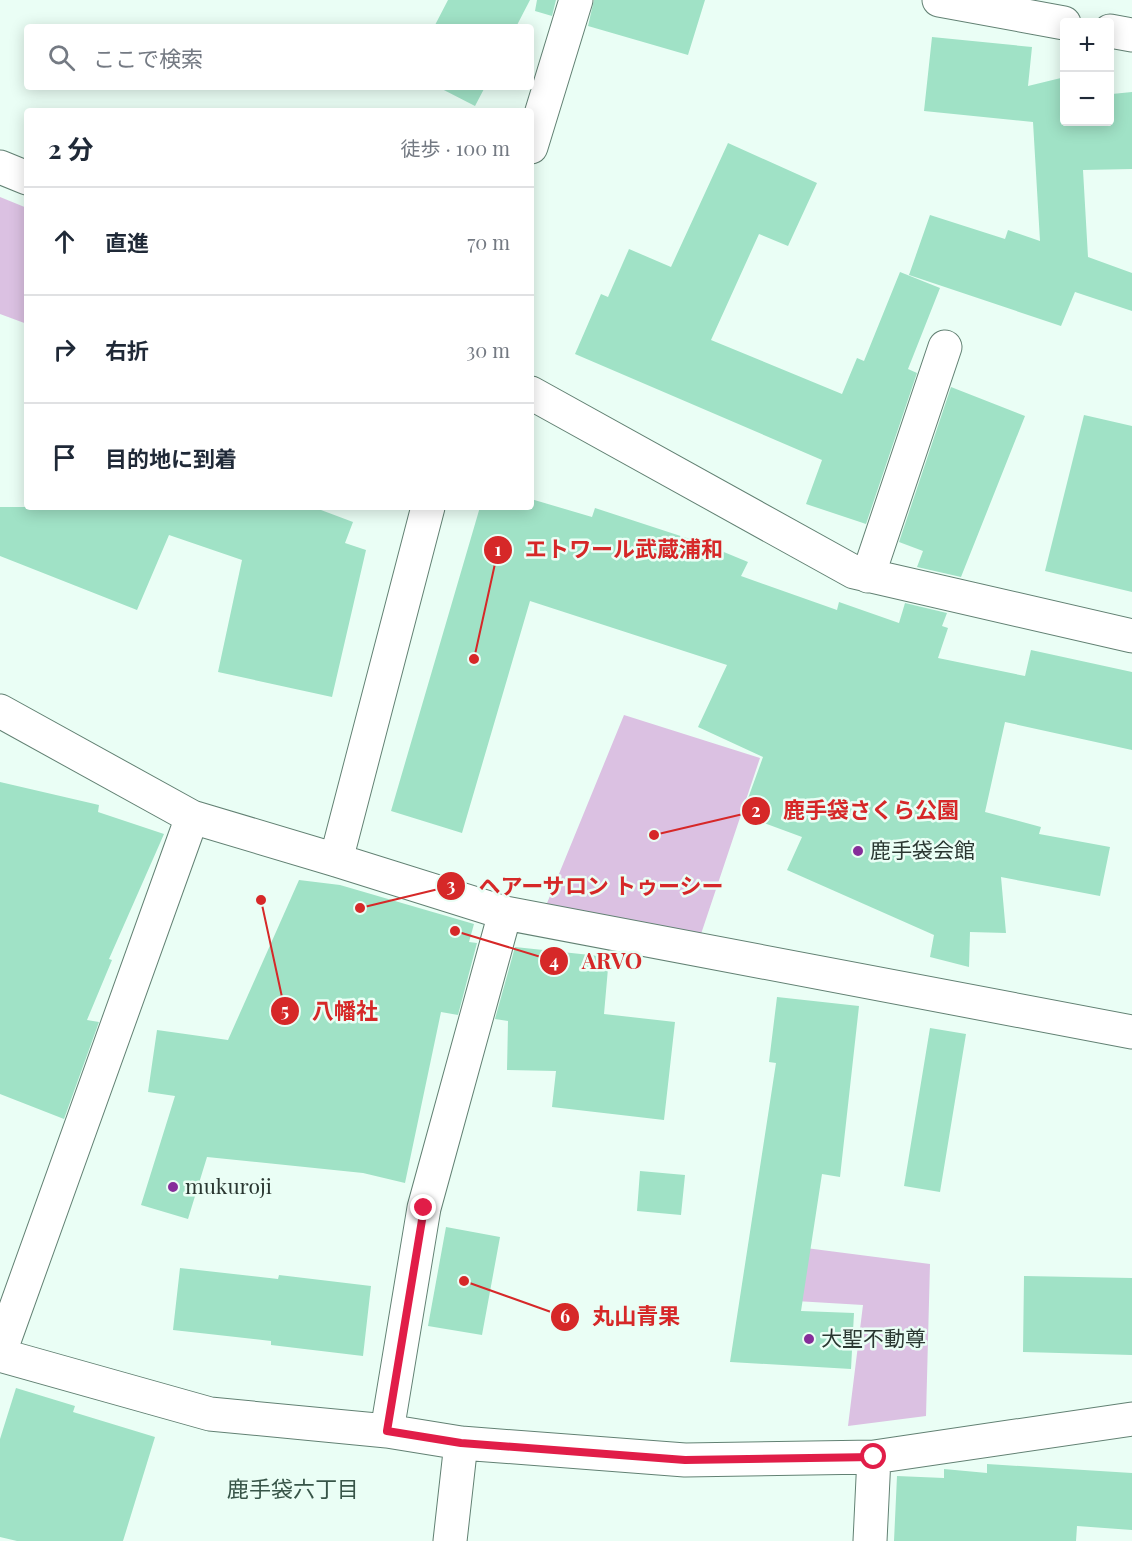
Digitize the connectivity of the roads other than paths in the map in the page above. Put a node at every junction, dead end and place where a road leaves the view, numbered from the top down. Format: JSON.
{"nodes":[{"id":1,"x":576,"y":0,"type":"edge"},
{"id":2,"x":939,"y":0,"type":"edge"},
{"id":3,"x":1060,"y":22,"type":"edge"},
{"id":4,"x":1114,"y":32,"type":"edge"},
{"id":5,"x":1132,"y":35,"type":"edge"},
{"id":6,"x":534,"y":137,"type":"edge"},
{"id":7,"x":0,"y":167,"type":"edge"},
{"id":8,"x":24,"y":177,"type":"edge"},
{"id":9,"x":945,"y":347,"type":"dead end"},
{"id":10,"x":534,"y":395,"type":"edge"},
{"id":11,"x":427,"y":510,"type":"edge"},
{"id":12,"x":868,"y":576,"type":"junction"},
{"id":13,"x":1132,"y":636,"type":"edge"},
{"id":14,"x":0,"y":711,"type":"edge"},
{"id":15,"x":192,"y":817,"type":"junction"},
{"id":16,"x":336,"y":860,"type":"junction"},
{"id":17,"x":505,"y":913,"type":"junction"},
{"id":18,"x":1132,"y":1032,"type":"edge"},
{"id":19,"x":0,"y":1353,"type":"edge"},
{"id":20,"x":1132,"y":1419,"type":"edge"},
{"id":21,"x":387,"y":1431,"type":"junction"},
{"id":22,"x":461,"y":1443,"type":"junction"},
{"id":23,"x":874,"y":1457,"type":"junction"},
{"id":24,"x":450,"y":1541,"type":"edge"},
{"id":25,"x":870,"y":1541,"type":"edge"}],
"edges":[{"from":1,"to":6,"type":"street"},
{"from":2,"to":3,"type":"street"},
{"from":4,"to":5,"type":"street"},
{"from":7,"to":8,"type":"street"},
{"from":9,"to":12,"type":"street"},
{"from":10,"to":12,"type":"street"},
{"from":11,"to":16,"type":"street"},
{"from":12,"to":13,"type":"street"},
{"from":14,"to":15,"type":"street"},
{"from":15,"to":16,"type":"street"},
{"from":15,"to":19,"type":"street"},
{"from":16,"to":17,"type":"street"},
{"from":17,"to":18,"type":"street"},
{"from":17,"to":21,"type":"street"},
{"from":19,"to":21,"type":"street"},
{"from":20,"to":23,"type":"street"},
{"from":21,"to":22,"type":"street"},
{"from":22,"to":23,"type":"street"},
{"from":22,"to":24,"type":"street"},
{"from":23,"to":25,"type":"street"}]}
